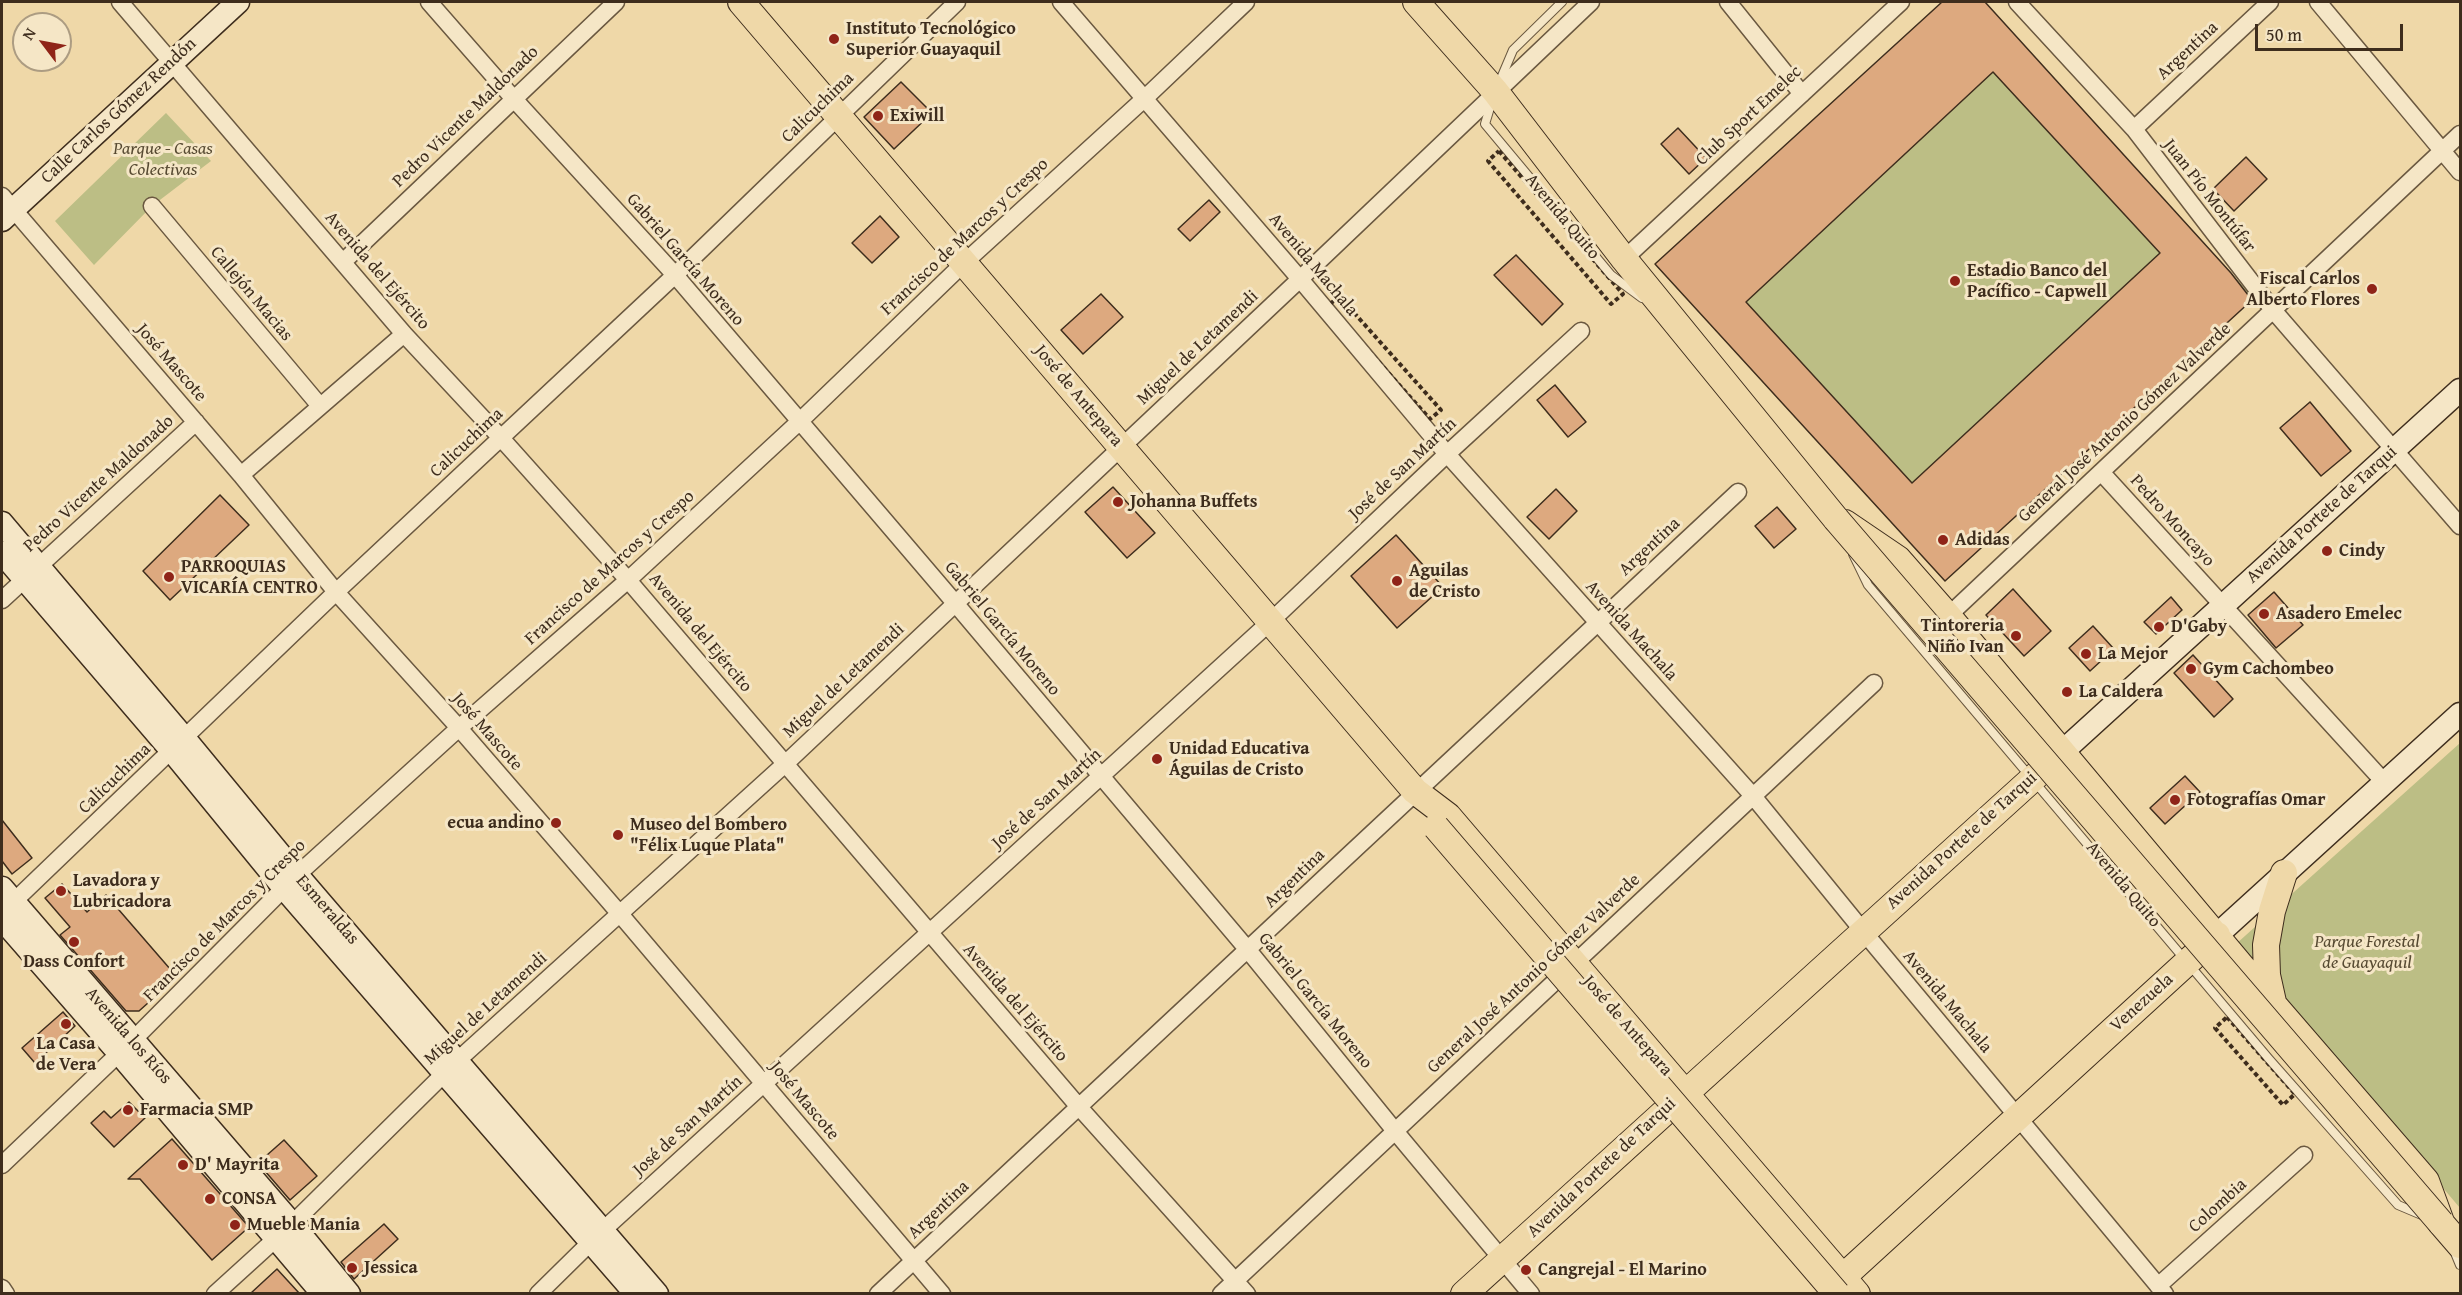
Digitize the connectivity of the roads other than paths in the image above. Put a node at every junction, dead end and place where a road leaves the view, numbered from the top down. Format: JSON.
{"nodes":[{"id":1,"x":120,"y":2,"type":"edge"},
{"id":2,"x":237,"y":2,"type":"edge"},
{"id":3,"x":429,"y":2,"type":"edge"},
{"id":4,"x":616,"y":2,"type":"edge"},
{"id":5,"x":741,"y":2,"type":"edge"},
{"id":6,"x":957,"y":2,"type":"edge"},
{"id":7,"x":1061,"y":2,"type":"edge"},
{"id":8,"x":1246,"y":2,"type":"edge"},
{"id":9,"x":1416,"y":2,"type":"edge"},
{"id":10,"x":1562,"y":2,"type":"edge"},
{"id":11,"x":1591,"y":2,"type":"edge"},
{"id":12,"x":1728,"y":2,"type":"edge"},
{"id":13,"x":1901,"y":2,"type":"edge"},
{"id":14,"x":2017,"y":2,"type":"edge"},
{"id":15,"x":2270,"y":2,"type":"edge"},
{"id":16,"x":2318,"y":2,"type":"edge"},
{"id":17,"x":171,"y":63,"type":"junction"},
{"id":18,"x":1495,"y":91,"type":"junction"},
{"id":19,"x":1802,"y":94,"type":"junction"},
{"id":20,"x":513,"y":98,"type":"junction"},
{"id":21,"x":1144,"y":99,"type":"junction"},
{"id":22,"x":838,"y":115,"type":"junction"},
{"id":23,"x":2134,"y":129,"type":"junction"},
{"id":24,"x":2460,"y":134,"type":"edge"},
{"id":25,"x":2442,"y":151,"type":"junction"},
{"id":26,"x":2460,"y":172,"type":"edge"},
{"id":27,"x":152,"y":206,"type":"dead end"},
{"id":28,"x":5,"y":209,"type":"edge"},
{"id":29,"x":1624,"y":259,"type":"junction"},
{"id":30,"x":344,"y":261,"type":"junction"},
{"id":31,"x":965,"y":262,"type":"junction"},
{"id":32,"x":675,"y":275,"type":"junction"},
{"id":33,"x":1300,"y":279,"type":"junction"},
{"id":34,"x":2273,"y":310,"type":"junction"},
{"id":35,"x":1675,"y":322,"type":"junction"},
{"id":36,"x":1581,"y":331,"type":"dead end"},
{"id":37,"x":404,"y":334,"type":"junction"},
{"id":38,"x":2460,"y":390,"type":"edge"},
{"id":39,"x":320,"y":406,"type":"junction"},
{"id":40,"x":196,"y":422,"type":"junction"},
{"id":41,"x":799,"y":422,"type":"junction"},
{"id":42,"x":501,"y":438,"type":"junction"},
{"id":43,"x":1121,"y":446,"type":"junction"},
{"id":44,"x":2393,"y":451,"type":"junction"},
{"id":45,"x":1447,"y":454,"type":"junction"},
{"id":46,"x":2101,"y":472,"type":"junction"},
{"id":47,"x":241,"y":475,"type":"junction"},
{"id":48,"x":1738,"y":492,"type":"dead end"},
{"id":49,"x":1835,"y":518,"type":"junction"},
{"id":50,"x":2,"y":523,"type":"edge"},
{"id":51,"x":2460,"y":526,"type":"edge"},
{"id":52,"x":2,"y":553,"type":"edge"},
{"id":53,"x":30,"y":573,"type":"junction"},
{"id":54,"x":628,"y":580,"type":"junction"},
{"id":55,"x":336,"y":592,"type":"junction"},
{"id":56,"x":2,"y":600,"type":"edge"},
{"id":57,"x":955,"y":603,"type":"junction"},
{"id":58,"x":2223,"y":606,"type":"junction"},
{"id":59,"x":1948,"y":616,"type":"junction"},
{"id":60,"x":1270,"y":622,"type":"junction"},
{"id":61,"x":1598,"y":623,"type":"junction"},
{"id":62,"x":1874,"y":683,"type":"dead end"},
{"id":63,"x":2460,"y":714,"type":"edge"},
{"id":64,"x":459,"y":728,"type":"junction"},
{"id":65,"x":178,"y":745,"type":"junction"},
{"id":66,"x":2061,"y":753,"type":"junction"},
{"id":67,"x":785,"y":764,"type":"junction"},
{"id":68,"x":1102,"y":776,"type":"junction"},
{"id":69,"x":2032,"y":779,"type":"junction"},
{"id":70,"x":2385,"y":783,"type":"junction"},
{"id":71,"x":1415,"y":791,"type":"junction"},
{"id":72,"x":1753,"y":796,"type":"junction"},
{"id":73,"x":2284,"y":873,"type":"junction"},
{"id":74,"x":291,"y":882,"type":"junction"},
{"id":75,"x":4,"y":906,"type":"edge"},
{"id":76,"x":620,"y":914,"type":"junction"},
{"id":77,"x":1863,"y":931,"type":"junction"},
{"id":78,"x":930,"y":933,"type":"junction"},
{"id":79,"x":2217,"y":936,"type":"junction"},
{"id":80,"x":1248,"y":950,"type":"junction"},
{"id":81,"x":2188,"y":962,"type":"junction"},
{"id":82,"x":1574,"y":963,"type":"junction"},
{"id":83,"x":2274,"y":1005,"type":"junction"},
{"id":84,"x":125,"y":1047,"type":"junction"},
{"id":85,"x":451,"y":1066,"type":"junction"},
{"id":86,"x":764,"y":1084,"type":"junction"},
{"id":87,"x":1685,"y":1092,"type":"junction"},
{"id":88,"x":1078,"y":1107,"type":"junction"},
{"id":89,"x":2018,"y":1118,"type":"junction"},
{"id":90,"x":1395,"y":1131,"type":"junction"},
{"id":91,"x":2304,"y":1155,"type":"dead end"},
{"id":92,"x":2,"y":1165,"type":"edge"},
{"id":93,"x":2442,"y":1224,"type":"junction"},
{"id":94,"x":284,"y":1230,"type":"junction"},
{"id":95,"x":596,"y":1236,"type":"junction"},
{"id":96,"x":2460,"y":1245,"type":"edge"},
{"id":97,"x":1502,"y":1259,"type":"junction"},
{"id":98,"x":914,"y":1260,"type":"junction"},
{"id":99,"x":2460,"y":1265,"type":"edge"},
{"id":100,"x":1235,"y":1280,"type":"junction"},
{"id":101,"x":2,"y":1288,"type":"edge"},
{"id":102,"x":1840,"y":1289,"type":"edge"},
{"id":103,"x":2162,"y":1290,"type":"edge"},
{"id":104,"x":6,"y":1293,"type":"edge"},
{"id":105,"x":215,"y":1293,"type":"edge"},
{"id":106,"x":323,"y":1293,"type":"edge"},
{"id":107,"x":349,"y":1293,"type":"edge"},
{"id":108,"x":538,"y":1293,"type":"edge"},
{"id":109,"x":636,"y":1293,"type":"edge"},
{"id":110,"x":657,"y":1293,"type":"edge"},
{"id":111,"x":878,"y":1293,"type":"edge"},
{"id":112,"x":942,"y":1293,"type":"edge"},
{"id":113,"x":1221,"y":1293,"type":"edge"},
{"id":114,"x":1247,"y":1293,"type":"edge"},
{"id":115,"x":1464,"y":1293,"type":"edge"},
{"id":116,"x":1531,"y":1293,"type":"edge"}],
"edges":[{"from":1,"to":17,"type":"street","name":"Avenida del Ejército"},
{"from":2,"to":17,"type":"main road","name":"Calle Carlos Gómez Rendón"},
{"from":3,"to":20,"type":"street","name":"Gabriel García Moreno"},
{"from":4,"to":20,"type":"street","name":"Pedro Vicente Maldonado"},
{"from":5,"to":22,"type":"main road","name":"José de Antepara"},
{"from":6,"to":22,"type":"street","name":"Calicuchima"},
{"from":7,"to":21,"type":"street","name":"Avenida Machala"},
{"from":8,"to":21,"type":"street","name":"Francisco de Marcos y Crespo"},
{"from":9,"to":18,"type":"main road","name":"Avenida Quito"},
{"from":10,"to":18,"type":"lane","name":"Miguel de Letamendi"},
{"from":11,"to":18,"type":"street","name":"Miguel de Letamendi"},
{"from":12,"to":19,"type":"street"},
{"from":13,"to":19,"type":"street","name":"Club Sport Emelec"},
{"from":14,"to":23,"type":"street","name":"Juan Pío Montúfar"},
{"from":15,"to":23,"type":"street","name":"Argentina"},
{"from":16,"to":25,"type":"street"},
{"from":17,"to":28,"type":"main road","name":"Calle Carlos Gómez Rendón"},
{"from":17,"to":30,"type":"street","name":"Avenida del Ejército"},
{"from":18,"to":29,"type":"main road","name":"Avenida Quito"},
{"from":18,"to":33,"type":"street","name":"Miguel de Letamendi"},
{"from":18,"to":35,"type":"lane","name":"Avenida Quito"},
{"from":19,"to":29,"type":"street","name":"Club Sport Emelec"},
{"from":20,"to":30,"type":"street","name":"Pedro Vicente Maldonado"},
{"from":20,"to":32,"type":"street","name":"Gabriel García Moreno"},
{"from":21,"to":31,"type":"street","name":"Francisco de Marcos y Crespo"},
{"from":21,"to":33,"type":"street","name":"Avenida Machala"},
{"from":22,"to":31,"type":"main road","name":"José de Antepara"},
{"from":22,"to":32,"type":"street","name":"Calicuchima"},
{"from":23,"to":34,"type":"street","name":"Juan Pío Montúfar"},
{"from":24,"to":25,"type":"street","name":"General José Antonio Gómez Valverde"},
{"from":25,"to":26,"type":"street"},
{"from":25,"to":34,"type":"street","name":"General José Antonio Gómez Valverde"},
{"from":27,"to":39,"type":"street","name":"Callejón Macias"},
{"from":28,"to":40,"type":"street","name":"José Mascote"},
{"from":29,"to":35,"type":"main road","name":"Avenida Quito"},
{"from":30,"to":37,"type":"street","name":"Avenida del Ejército"},
{"from":31,"to":41,"type":"street","name":"Francisco de Marcos y Crespo"},
{"from":31,"to":43,"type":"main road","name":"José de Antepara"},
{"from":32,"to":41,"type":"street","name":"Gabriel García Moreno"},
{"from":32,"to":42,"type":"street","name":"Calicuchima"},
{"from":33,"to":43,"type":"street","name":"Miguel de Letamendi"},
{"from":33,"to":45,"type":"street","name":"Avenida Machala"},
{"from":34,"to":44,"type":"street","name":"Juan Pío Montúfar"},
{"from":34,"to":46,"type":"street","name":"General José Antonio Gómez Valverde"},
{"from":35,"to":49,"type":"main road","name":"Avenida Quito"},
{"from":36,"to":45,"type":"street","name":"José de San Martín"},
{"from":37,"to":39,"type":"street"},
{"from":37,"to":42,"type":"street","name":"Avenida del Ejército"},
{"from":38,"to":44,"type":"main road","name":"Avenida Portete de Tarqui"},
{"from":39,"to":47,"type":"street"},
{"from":40,"to":47,"type":"street","name":"José Mascote"},
{"from":40,"to":53,"type":"street","name":"Pedro Vicente Maldonado"},
{"from":41,"to":54,"type":"street","name":"Francisco de Marcos y Crespo"},
{"from":41,"to":57,"type":"street","name":"Gabriel García Moreno"},
{"from":42,"to":54,"type":"street","name":"Avenida del Ejército"},
{"from":42,"to":55,"type":"street","name":"Calicuchima"},
{"from":43,"to":57,"type":"street","name":"Miguel de Letamendi"},
{"from":43,"to":60,"type":"main road","name":"José de Antepara"},
{"from":44,"to":51,"type":"street","name":"Juan Pío Montúfar"},
{"from":44,"to":58,"type":"main road","name":"Avenida Portete de Tarqui"},
{"from":45,"to":60,"type":"street","name":"José de San Martín"},
{"from":45,"to":61,"type":"street","name":"Avenida Machala"},
{"from":46,"to":58,"type":"street","name":"Pedro Moncayo"},
{"from":46,"to":59,"type":"street","name":"General José Antonio Gómez Valverde"},
{"from":47,"to":55,"type":"street","name":"José Mascote"},
{"from":48,"to":61,"type":"street","name":"Argentina"},
{"from":49,"to":59,"type":"main road","name":"Avenida Quito"},
{"from":49,"to":69,"type":"lane","name":"Avenida Quito"},
{"from":49,"to":93,"type":"main road","name":"Avenida Quito","bridge":true},
{"from":50,"to":53,"type":"main road","name":"Esmeraldas"},
{"from":52,"to":53,"type":"main road","name":"Esmeraldas"},
{"from":53,"to":56,"type":"street","name":"Pedro Vicente Maldonado"},
{"from":53,"to":65,"type":"main road","name":"Esmeraldas"},
{"from":54,"to":64,"type":"street","name":"Francisco de Marcos y Crespo"},
{"from":54,"to":67,"type":"street","name":"Avenida del Ejército"},
{"from":55,"to":64,"type":"street","name":"José Mascote"},
{"from":55,"to":65,"type":"street","name":"Calicuchima"},
{"from":57,"to":67,"type":"street","name":"Miguel de Letamendi"},
{"from":57,"to":68,"type":"street","name":"Gabriel García Moreno"},
{"from":58,"to":66,"type":"main road","name":"Avenida Portete de Tarqui"},
{"from":58,"to":70,"type":"street","name":"Pedro Moncayo"},
{"from":59,"to":66,"type":"main road","name":"Avenida Quito"},
{"from":60,"to":68,"type":"street","name":"José de San Martín"},
{"from":60,"to":71,"type":"main road","name":"José de Antepara"},
{"from":61,"to":71,"type":"street","name":"Argentina"},
{"from":61,"to":72,"type":"street","name":"Avenida Machala"},
{"from":62,"to":72,"type":"street","name":"General José Antonio Gómez Valverde"},
{"from":63,"to":70,"type":"main road","name":"Venezuela"},
{"from":64,"to":74,"type":"street","name":"Francisco de Marcos y Crespo"},
{"from":64,"to":76,"type":"street","name":"José Mascote"},
{"from":65,"to":74,"type":"main road","name":"Esmeraldas"},
{"from":65,"to":75,"type":"street","name":"Calicuchima"},
{"from":66,"to":69,"type":"main road","name":"Avenida Portete de Tarqui"},
{"from":66,"to":79,"type":"main road","name":"Avenida Quito"},
{"from":67,"to":76,"type":"street","name":"Miguel de Letamendi"},
{"from":67,"to":78,"type":"street","name":"Avenida del Ejército"},
{"from":68,"to":78,"type":"street","name":"José de San Martín"},
{"from":68,"to":80,"type":"street","name":"Gabriel García Moreno"},
{"from":69,"to":77,"type":"main road","name":"Avenida Portete de Tarqui"},
{"from":69,"to":81,"type":"lane","name":"Avenida Quito"},
{"from":70,"to":73,"type":"main road","name":"Venezuela"},
{"from":71,"to":80,"type":"street","name":"Argentina"},
{"from":71,"to":82,"type":"main road","name":"José de Antepara"},
{"from":71,"to":102,"type":"main road","name":"José de Antepara","bridge":true},
{"from":72,"to":77,"type":"street","name":"Avenida Machala"},
{"from":72,"to":82,"type":"street","name":"General José Antonio Gómez Valverde"},
{"from":73,"to":79,"type":"main road","name":"Venezuela"},
{"from":73,"to":83,"type":"main road"},
{"from":74,"to":84,"type":"street","name":"Francisco de Marcos y Crespo"},
{"from":74,"to":85,"type":"main road","name":"Esmeraldas"},
{"from":75,"to":84,"type":"main road","name":"Avenida los Ríos"},
{"from":76,"to":85,"type":"street","name":"Miguel de Letamendi"},
{"from":76,"to":86,"type":"street","name":"José Mascote"},
{"from":77,"to":87,"type":"main road","name":"Avenida Portete de Tarqui"},
{"from":77,"to":89,"type":"street","name":"Avenida Machala"},
{"from":78,"to":86,"type":"street","name":"José de San Martín"},
{"from":78,"to":88,"type":"street","name":"Avenida del Ejército"},
{"from":79,"to":81,"type":"main road","name":"Venezuela"},
{"from":79,"to":83,"type":"main road","name":"Avenida Quito"},
{"from":80,"to":88,"type":"street","name":"Argentina"},
{"from":80,"to":90,"type":"street","name":"Gabriel García Moreno"},
{"from":81,"to":89,"type":"main road","name":"Venezuela"},
{"from":81,"to":93,"type":"lane","name":"Avenida Quito"},
{"from":82,"to":87,"type":"main road","name":"José de Antepara"},
{"from":82,"to":90,"type":"street","name":"General José Antonio Gómez Valverde"},
{"from":83,"to":93,"type":"main road","name":"Avenida Quito"},
{"from":84,"to":92,"type":"street","name":"Francisco de Marcos y Crespo"},
{"from":84,"to":94,"type":"main road","name":"Avenida los Ríos"},
{"from":85,"to":94,"type":"street","name":"Miguel de Letamendi"},
{"from":85,"to":95,"type":"main road","name":"Esmeraldas"},
{"from":86,"to":95,"type":"street","name":"José de San Martín"},
{"from":86,"to":98,"type":"street","name":"José Mascote"},
{"from":87,"to":97,"type":"main road","name":"Avenida Portete de Tarqui"},
{"from":87,"to":102,"type":"main road","name":"José de Antepara"},
{"from":88,"to":98,"type":"street","name":"Argentina"},
{"from":88,"to":100,"type":"street","name":"Avenida del Ejército"},
{"from":89,"to":102,"type":"main road","name":"Venezuela"},
{"from":89,"to":103,"type":"street","name":"Avenida Machala"},
{"from":90,"to":97,"type":"street","name":"Gabriel García Moreno"},
{"from":90,"to":100,"type":"street","name":"General José Antonio Gómez Valverde"},
{"from":91,"to":103,"type":"street","name":"Colombia"},
{"from":93,"to":96,"type":"main road","name":"Avenida Quito"},
{"from":93,"to":99,"type":"lane","name":"Avenida Quito"},
{"from":94,"to":105,"type":"street","name":"Miguel de Letamendi"},
{"from":94,"to":106,"type":"main road","name":"Avenida los Ríos"},
{"from":94,"to":107,"type":"main road","name":"Avenida los Ríos"},
{"from":95,"to":108,"type":"street","name":"José de San Martín"},
{"from":95,"to":109,"type":"main road","name":"Esmeraldas"},
{"from":95,"to":110,"type":"main road","name":"Esmeraldas"},
{"from":97,"to":115,"type":"main road","name":"Avenida Portete de Tarqui"},
{"from":97,"to":116,"type":"street","name":"Gabriel García Moreno"},
{"from":98,"to":111,"type":"street","name":"Argentina"},
{"from":98,"to":112,"type":"street","name":"José Mascote"},
{"from":100,"to":113,"type":"street","name":"General José Antonio Gómez Valverde"},
{"from":100,"to":114,"type":"street","name":"Avenida del Ejército"},
{"from":101,"to":104,"type":"street"}]}
